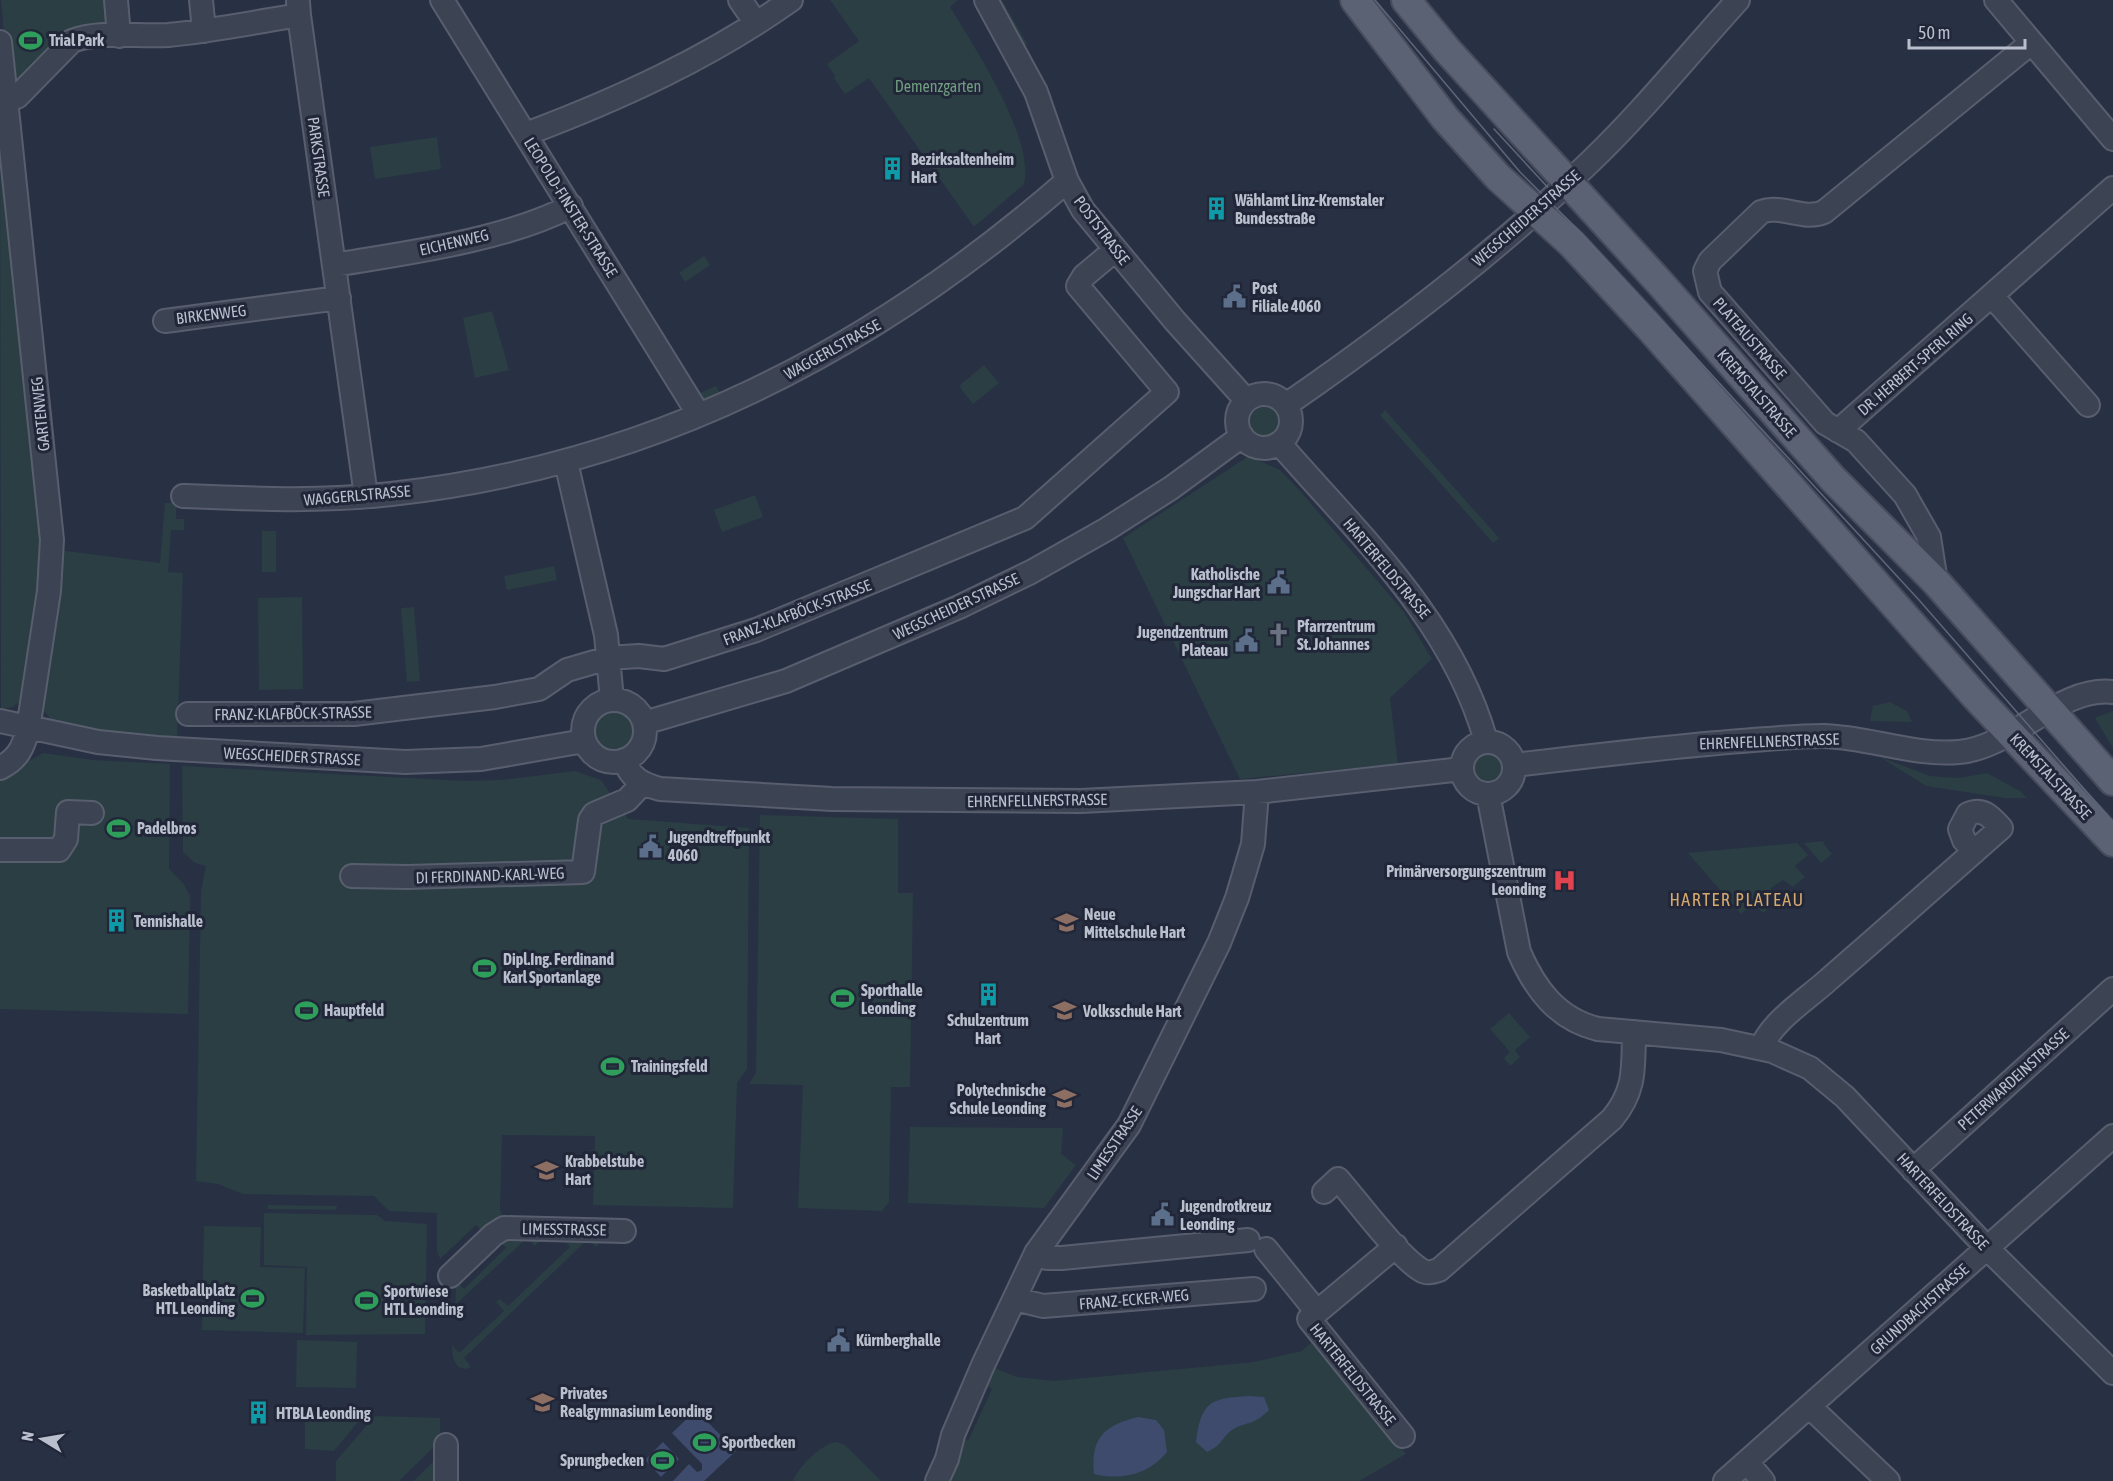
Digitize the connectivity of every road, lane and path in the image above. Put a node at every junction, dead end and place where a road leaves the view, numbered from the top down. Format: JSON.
{"nodes":[{"id":1,"x":116,"y":0,"type":"edge"},
{"id":2,"x":201,"y":0,"type":"edge"},
{"id":3,"x":442,"y":0,"type":"edge"},
{"id":4,"x":740,"y":0,"type":"edge"},
{"id":5,"x":791,"y":0,"type":"edge"},
{"id":6,"x":986,"y":0,"type":"edge"},
{"id":7,"x":1355,"y":0,"type":"edge"},
{"id":8,"x":1406,"y":0,"type":"edge"},
{"id":9,"x":1738,"y":0,"type":"edge"},
{"id":10,"x":1996,"y":0,"type":"edge"},
{"id":11,"x":298,"y":8,"type":"edge"},
{"id":12,"x":756,"y":23,"type":"junction"},
{"id":13,"x":204,"y":32,"type":"junction"},
{"id":14,"x":119,"y":36,"type":"junction"},
{"id":15,"x":0,"y":42,"type":"edge"},
{"id":16,"x":2031,"y":43,"type":"junction"},
{"id":17,"x":7,"y":99,"type":"junction"},
{"id":18,"x":525,"y":134,"type":"junction"},
{"id":19,"x":2113,"y":139,"type":"edge"},
{"id":20,"x":1067,"y":181,"type":"junction"},
{"id":21,"x":1568,"y":183,"type":"junction"},
{"id":22,"x":2113,"y":188,"type":"edge"},
{"id":23,"x":571,"y":206,"type":"junction"},
{"id":24,"x":1536,"y":212,"type":"junction"},
{"id":25,"x":1115,"y":250,"type":"junction"},
{"id":26,"x":334,"y":265,"type":"junction"},
{"id":27,"x":1992,"y":296,"type":"junction"},
{"id":28,"x":339,"y":298,"type":"junction"},
{"id":29,"x":165,"y":321,"type":"dead end"},
{"id":30,"x":1246,"y":400,"type":"junction"},
{"id":31,"x":1286,"y":405,"type":"junction"},
{"id":32,"x":2088,"y":405,"type":"dead end"},
{"id":33,"x":699,"y":415,"type":"junction"},
{"id":34,"x":1838,"y":431,"type":"junction"},
{"id":35,"x":1242,"y":436,"type":"junction"},
{"id":36,"x":1279,"y":443,"type":"junction"},
{"id":37,"x":566,"y":462,"type":"junction"},
{"id":38,"x":183,"y":496,"type":"dead end"},
{"id":39,"x":366,"y":496,"type":"junction"},
{"id":40,"x":1936,"y":582,"type":"junction"},
{"id":41,"x":608,"y":658,"type":"junction"},
{"id":42,"x":2113,"y":692,"type":"edge"},
{"id":43,"x":612,"y":699,"type":"junction"},
{"id":44,"x":2050,"y":711,"type":"junction"},
{"id":45,"x":188,"y":714,"type":"dead end"},
{"id":46,"x":0,"y":722,"type":"edge"},
{"id":47,"x":644,"y":723,"type":"junction"},
{"id":48,"x":28,"y":729,"type":"junction"},
{"id":49,"x":2010,"y":732,"type":"junction"},
{"id":50,"x":584,"y":741,"type":"junction"},
{"id":51,"x":1486,"y":741,"type":"junction"},
{"id":52,"x":624,"y":760,"type":"junction"},
{"id":53,"x":1515,"y":765,"type":"junction"},
{"id":54,"x":0,"y":768,"type":"edge"},
{"id":55,"x":1462,"y":769,"type":"junction"},
{"id":56,"x":2113,"y":781,"type":"edge"},
{"id":57,"x":642,"y":784,"type":"junction"},
{"id":58,"x":1257,"y":792,"type":"junction"},
{"id":59,"x":1488,"y":794,"type":"junction"},
{"id":60,"x":92,"y":813,"type":"dead end"},
{"id":61,"x":2113,"y":842,"type":"edge"},
{"id":62,"x":0,"y":850,"type":"edge"},
{"id":63,"x":1974,"y":852,"type":"dead end"},
{"id":64,"x":352,"y":876,"type":"dead end"},
{"id":65,"x":2113,"y":989,"type":"edge"},
{"id":66,"x":1634,"y":1032,"type":"junction"},
{"id":67,"x":1761,"y":1048,"type":"junction"},
{"id":68,"x":2113,"y":1136,"type":"edge"},
{"id":69,"x":1913,"y":1170,"type":"junction"},
{"id":70,"x":1324,"y":1192,"type":"dead end"},
{"id":71,"x":624,"y":1231,"type":"dead end"},
{"id":72,"x":1396,"y":1245,"type":"junction"},
{"id":73,"x":1987,"y":1248,"type":"junction"},
{"id":74,"x":1036,"y":1253,"type":"junction"},
{"id":75,"x":450,"y":1276,"type":"dead end"},
{"id":76,"x":1254,"y":1289,"type":"dead end"},
{"id":77,"x":1015,"y":1299,"type":"junction"},
{"id":78,"x":1317,"y":1312,"type":"junction"},
{"id":79,"x":2113,"y":1372,"type":"edge"},
{"id":80,"x":1810,"y":1407,"type":"junction"},
{"id":81,"x":1403,"y":1436,"type":"dead end"},
{"id":82,"x":446,"y":1445,"type":"dead end"},
{"id":83,"x":1747,"y":1462,"type":"junction"},
{"id":84,"x":446,"y":1481,"type":"edge"},
{"id":85,"x":938,"y":1481,"type":"edge"},
{"id":86,"x":1725,"y":1481,"type":"edge"},
{"id":87,"x":1763,"y":1481,"type":"edge"},
{"id":88,"x":1888,"y":1481,"type":"edge"}],
"edges":[{"from":1,"to":14,"type":"street"},
{"from":2,"to":13,"type":"street"},
{"from":3,"to":18,"type":"street","name":"LEOPOLD-FINSTER-STRASSE"},
{"from":4,"to":12,"type":"street"},
{"from":5,"to":12,"type":"street"},
{"from":6,"to":20,"type":"street","name":"POSTSTRASSE"},
{"from":7,"to":24,"type":"main road"},
{"from":8,"to":21,"type":"main road","name":"KREMSTALSTRASSE"},
{"from":9,"to":21,"type":"street","name":"WEGSCHEIDER STRASSE"},
{"from":10,"to":16,"type":"street"},
{"from":11,"to":13,"type":"street"},
{"from":11,"to":26,"type":"street","name":"PARKSTRASSE"},
{"from":12,"to":18,"type":"street"},
{"from":13,"to":14,"type":"street"},
{"from":14,"to":17,"type":"street"},
{"from":15,"to":17,"type":"street","name":"GARTENWEG"},
{"from":16,"to":19,"type":"street"},
{"from":16,"to":34,"type":"street","name":"PLATEAUSTRASSE"},
{"from":17,"to":48,"type":"street","name":"GARTENWEG"},
{"from":18,"to":23,"type":"street","name":"LEOPOLD-FINSTER-STRASSE"},
{"from":20,"to":25,"type":"street","name":"POSTSTRASSE"},
{"from":20,"to":33,"type":"street","name":"WAGGERLSTRASSE"},
{"from":21,"to":24,"type":"street","name":"WEGSCHEIDER STRASSE"},
{"from":21,"to":40,"type":"main road","name":"KREMSTALSTRASSE"},
{"from":22,"to":27,"type":"street","name":"DR. HERBERT-SPERL RING"},
{"from":23,"to":26,"type":"street","name":"EICHENWEG"},
{"from":23,"to":33,"type":"street","name":"LEOPOLD-FINSTER-STRASSE"},
{"from":24,"to":31,"type":"street","name":"WEGSCHEIDER STRASSE"},
{"from":24,"to":49,"type":"main road","name":"KREMSTALSTRASSE"},
{"from":25,"to":30,"type":"street","name":"POSTSTRASSE"},
{"from":25,"to":41,"type":"street","name":"FRANZ-KLAFBÖCK-STRASSE"},
{"from":26,"to":28,"type":"street","name":"PARKSTRASSE"},
{"from":27,"to":32,"type":"street"},
{"from":27,"to":34,"type":"street","name":"DR. HERBERT-SPERL RING"},
{"from":28,"to":29,"type":"street","name":"BIRKENWEG"},
{"from":28,"to":39,"type":"street","name":"PARKSTRASSE"},
{"from":30,"to":31,"type":"street"},
{"from":30,"to":35,"type":"street"},
{"from":31,"to":36,"type":"street"},
{"from":33,"to":37,"type":"street","name":"WAGGERLSTRASSE"},
{"from":34,"to":40,"type":"street","name":"PLATEAUSTRASSE"},
{"from":35,"to":36,"type":"street"},
{"from":35,"to":47,"type":"street","name":"WEGSCHEIDER STRASSE"},
{"from":36,"to":51,"type":"street","name":"HARTERFELDSTRASSE"},
{"from":37,"to":39,"type":"street","name":"WAGGERLSTRASSE"},
{"from":37,"to":41,"type":"street"},
{"from":38,"to":39,"type":"street","name":"WAGGERLSTRASSE"},
{"from":40,"to":44,"type":"main road","name":"KREMSTALSTRASSE"},
{"from":41,"to":43,"type":"street"},
{"from":41,"to":45,"type":"street","name":"FRANZ-KLAFBÖCK-STRASSE"},
{"from":42,"to":44,"type":"street","name":"EHRENFELLNERSTRASSE"},
{"from":43,"to":47,"type":"street"},
{"from":43,"to":50,"type":"street"},
{"from":44,"to":49,"type":"street","name":"EHRENFELLNERSTRASSE"},
{"from":44,"to":56,"type":"main road","name":"KREMSTALSTRASSE"},
{"from":46,"to":48,"type":"street","name":"WEGSCHEIDER STRASSE"},
{"from":47,"to":52,"type":"street"},
{"from":48,"to":50,"type":"street","name":"WEGSCHEIDER STRASSE"},
{"from":48,"to":54,"type":"street","name":"GARTENWEG"},
{"from":49,"to":53,"type":"street","name":"EHRENFELLNERSTRASSE"},
{"from":49,"to":61,"type":"main road","name":"KREMSTALSTRASSE"},
{"from":50,"to":52,"type":"street"},
{"from":51,"to":53,"type":"street"},
{"from":51,"to":55,"type":"street"},
{"from":52,"to":57,"type":"street"},
{"from":53,"to":59,"type":"street"},
{"from":55,"to":58,"type":"street","name":"EHRENFELLNERSTRASSE"},
{"from":55,"to":59,"type":"street"},
{"from":57,"to":58,"type":"street","name":"EHRENFELLNERSTRASSE"},
{"from":57,"to":64,"type":"street","name":"DI FERDINAND-KARL-WEG"},
{"from":58,"to":74,"type":"street","name":"LIMESSTRASSE"},
{"from":59,"to":66,"type":"street","name":"HARTERFELDSTRASSE"},
{"from":60,"to":62,"type":"street"},
{"from":63,"to":67,"type":"street"},
{"from":65,"to":69,"type":"street","name":"PETERWARDEINSTRASSE"},
{"from":66,"to":67,"type":"street","name":"HARTERFELDSTRASSE"},
{"from":66,"to":72,"type":"street"},
{"from":67,"to":69,"type":"street","name":"HARTERFELDSTRASSE"},
{"from":68,"to":73,"type":"street","name":"GRUNDBACHSTRASSE"},
{"from":69,"to":73,"type":"street","name":"HARTERFELDSTRASSE"},
{"from":70,"to":72,"type":"street"},
{"from":71,"to":75,"type":"street","name":"LIMESSTRASSE"},
{"from":72,"to":78,"type":"street","name":"HARTERFELDSTRASSE"},
{"from":73,"to":79,"type":"street","name":"HARTERFELDSTRASSE"},
{"from":73,"to":80,"type":"street","name":"GRUNDBACHSTRASSE"},
{"from":74,"to":77,"type":"street","name":"LIMESSTRASSE"},
{"from":74,"to":78,"type":"street","name":"HARTERFELDSTRASSE"},
{"from":76,"to":77,"type":"street","name":"FRANZ-ECKER-WEG"},
{"from":77,"to":85,"type":"street","name":"LIMESSTRASSE"},
{"from":78,"to":81,"type":"street","name":"HARTERFELDSTRASSE"},
{"from":80,"to":83,"type":"street","name":"GRUNDBACHSTRASSE"},
{"from":80,"to":88,"type":"street"},
{"from":82,"to":84,"type":"street"},
{"from":83,"to":86,"type":"street","name":"GRUNDBACHSTRASSE"},
{"from":83,"to":87,"type":"street"}]}
